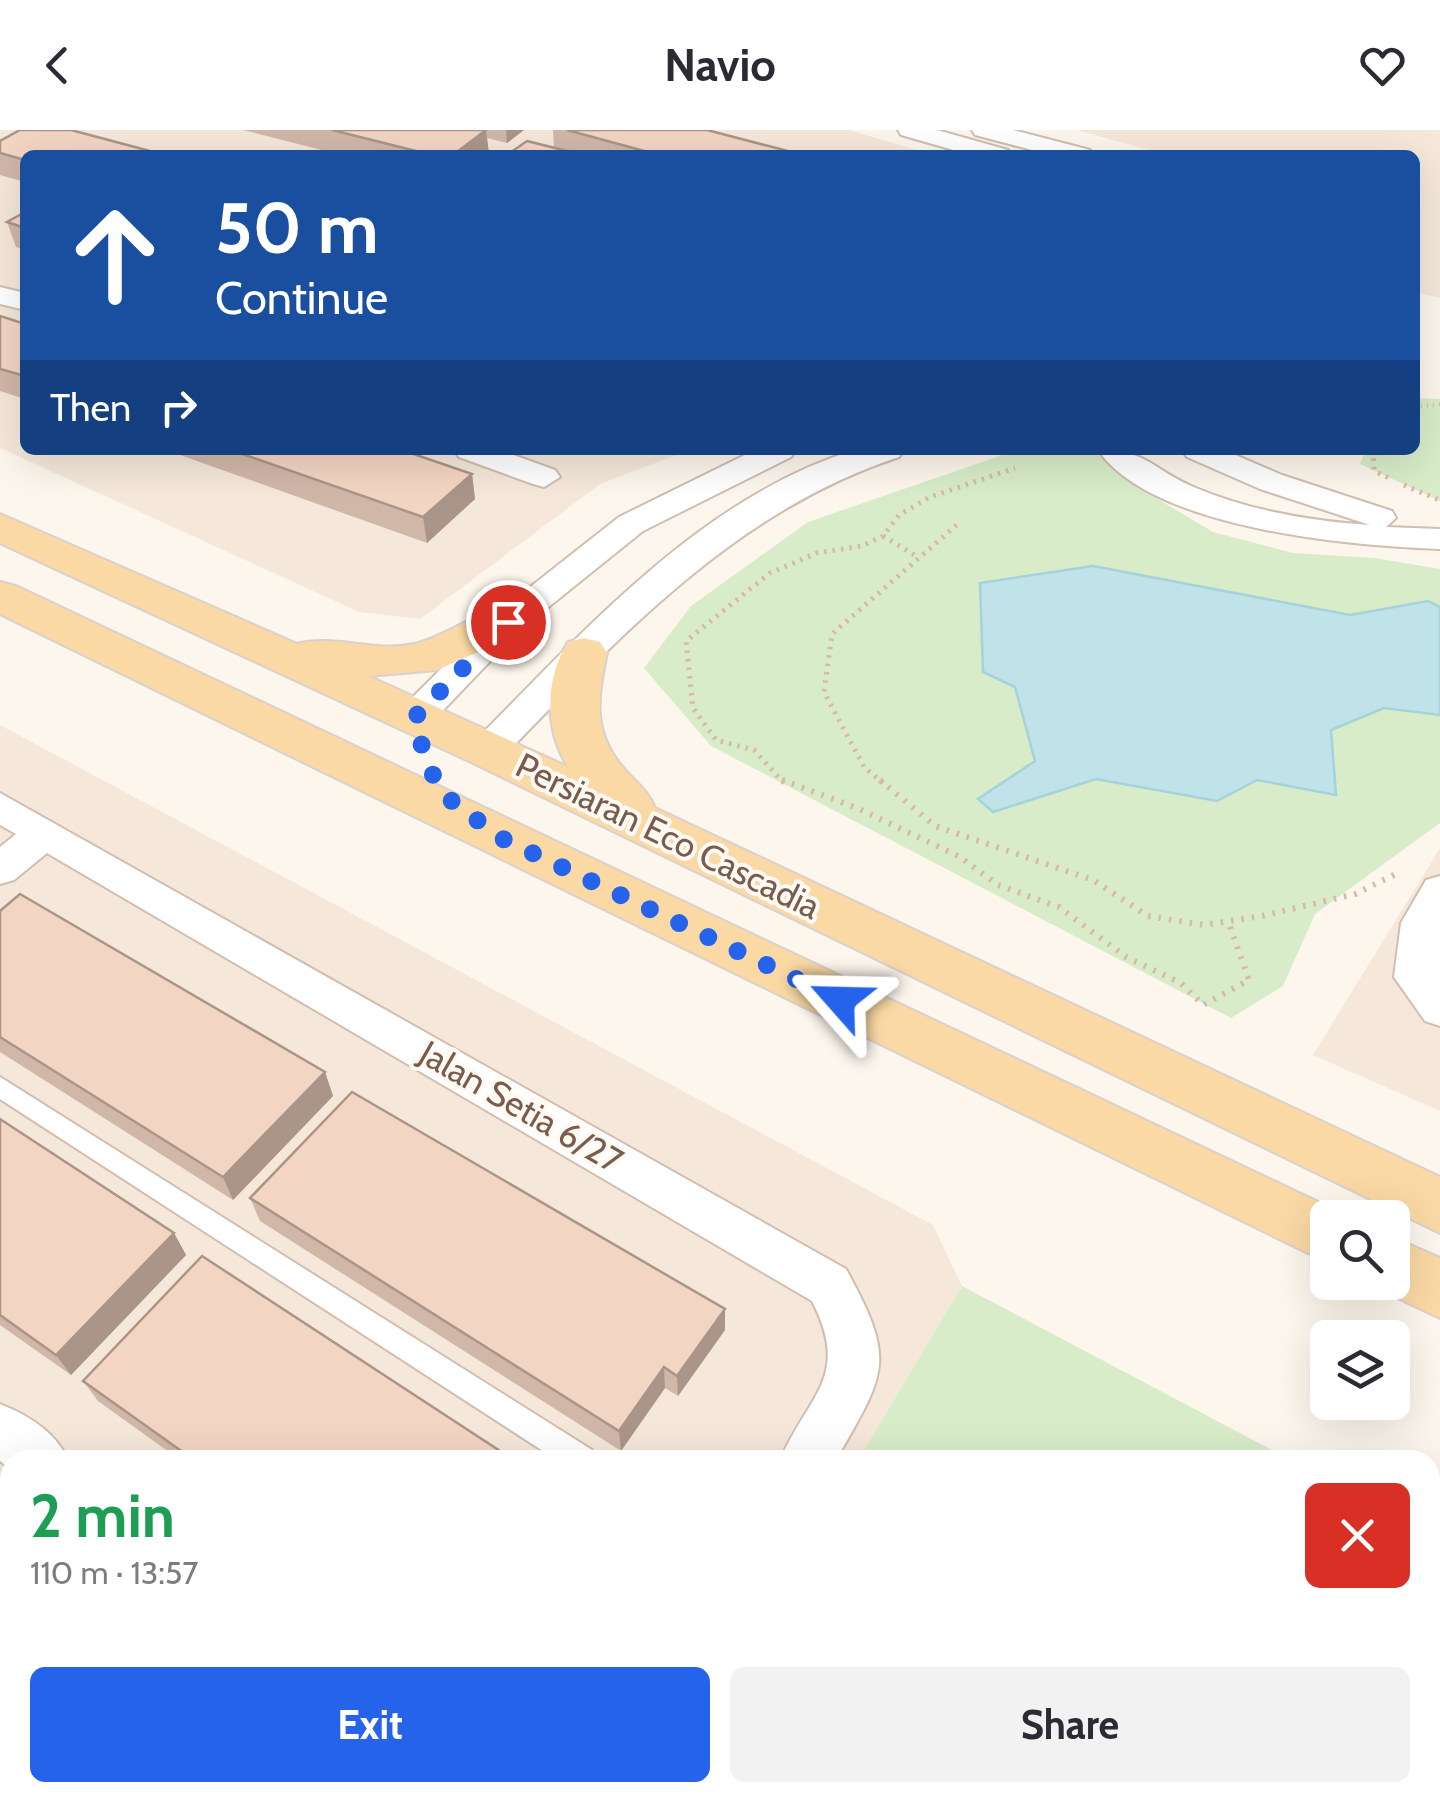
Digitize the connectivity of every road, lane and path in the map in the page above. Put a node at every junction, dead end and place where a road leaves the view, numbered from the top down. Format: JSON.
{"nodes":[{"id":1,"x":910,"y":130,"type":"edge"},
{"id":2,"x":984,"y":130,"type":"edge"},
{"id":3,"x":981,"y":150,"type":"edge"},
{"id":4,"x":1062,"y":150,"type":"edge"},
{"id":5,"x":484,"y":455,"type":"edge"},
{"id":6,"x":770,"y":455,"type":"edge"},
{"id":7,"x":874,"y":455,"type":"edge"},
{"id":8,"x":1122,"y":455,"type":"edge"},
{"id":9,"x":1189,"y":455,"type":"edge"},
{"id":10,"x":1210,"y":455,"type":"edge"},
{"id":11,"x":1373,"y":455,"type":"edge"},
{"id":12,"x":1015,"y":468,"type":"dead end"},
{"id":13,"x":1153,"y":476,"type":"junction"},
{"id":14,"x":544,"y":477,"type":"dead end"},
{"id":15,"x":1440,"y":500,"type":"edge"},
{"id":16,"x":959,"y":523,"type":"dead end"},
{"id":17,"x":632,"y":524,"type":"junction"},
{"id":18,"x":0,"y":527,"type":"edge"},
{"id":19,"x":883,"y":536,"type":"junction"},
{"id":20,"x":1440,"y":538,"type":"edge"},
{"id":21,"x":694,"y":554,"type":"junction"},
{"id":22,"x":916,"y":556,"type":"junction"},
{"id":23,"x":554,"y":586,"type":"junction"},
{"id":24,"x":0,"y":596,"type":"edge"},
{"id":25,"x":624,"y":614,"type":"junction"},
{"id":26,"x":508,"y":622,"type":"junction"},
{"id":27,"x":263,"y":647,"type":"junction"},
{"id":28,"x":584,"y":653,"type":"junction"},
{"id":29,"x":257,"y":721,"type":"junction"},
{"id":30,"x":418,"y":734,"type":"junction"},
{"id":31,"x":488,"y":750,"type":"junction"},
{"id":32,"x":0,"y":807,"type":"edge"},
{"id":33,"x":653,"y":829,"type":"junction"},
{"id":34,"x":45,"y":832,"type":"junction"},
{"id":35,"x":501,"y":838,"type":"junction"},
{"id":36,"x":0,"y":869,"type":"edge"},
{"id":37,"x":1403,"y":870,"type":"dead end"},
{"id":38,"x":1440,"y":891,"type":"edge"},
{"id":39,"x":1228,"y":921,"type":"junction"},
{"id":40,"x":1427,"y":993,"type":"edge"},
{"id":41,"x":0,"y":1088,"type":"edge"},
{"id":42,"x":1440,"y":1206,"type":"edge"},
{"id":43,"x":1310,"y":1224,"type":"edge"},
{"id":44,"x":1410,"y":1274,"type":"edge"},
{"id":45,"x":1440,"y":1288,"type":"edge"},
{"id":46,"x":0,"y":1429,"type":"edge"},
{"id":47,"x":28,"y":1450,"type":"edge"},
{"id":48,"x":566,"y":1450,"type":"edge"},
{"id":49,"x":812,"y":1450,"type":"edge"}],
"edges":[{"from":1,"to":3,"type":"street"},
{"from":2,"to":4,"type":"street"},
{"from":5,"to":14,"type":"street"},
{"from":6,"to":17,"type":"street"},
{"from":7,"to":21,"type":"street"},
{"from":8,"to":13,"type":"street"},
{"from":9,"to":13,"type":"street"},
{"from":10,"to":20,"type":"street"},
{"from":11,"to":15,"type":"path"},
{"from":12,"to":19,"type":"path"},
{"from":13,"to":20,"type":"street"},
{"from":16,"to":22,"type":"path"},
{"from":17,"to":21,"type":"street"},
{"from":17,"to":23,"type":"street"},
{"from":18,"to":27,"type":"main road","name":"Persiaran Eco Cascadia"},
{"from":19,"to":22,"type":"path"},
{"from":19,"to":39,"type":"path"},
{"from":21,"to":25,"type":"street"},
{"from":22,"to":39,"type":"path"},
{"from":23,"to":25,"type":"street"},
{"from":23,"to":26,"type":"street"},
{"from":24,"to":29,"type":"main road","name":"Persiaran Eco Cascadia"},
{"from":25,"to":28,"type":"street"},
{"from":26,"to":27,"type":"main road"},
{"from":26,"to":30,"type":"street"},
{"from":27,"to":30,"type":"main road","name":"Persiaran Eco Cascadia"},
{"from":28,"to":31,"type":"street"},
{"from":28,"to":33,"type":"main road"},
{"from":29,"to":30,"type":"main road"},
{"from":29,"to":35,"type":"main road","name":"Persiaran Eco Cascadia"},
{"from":30,"to":31,"type":"main road","name":"Persiaran Eco Cascadia"},
{"from":30,"to":35,"type":"main road"},
{"from":31,"to":33,"type":"main road","name":"Persiaran Eco Cascadia"},
{"from":32,"to":34,"type":"street","name":"Jalan Setia 6/27"},
{"from":33,"to":42,"type":"main road","name":"Persiaran Eco Cascadia"},
{"from":34,"to":36,"type":"street"},
{"from":34,"to":49,"type":"street","name":"Jalan Setia 6/27"},
{"from":35,"to":43,"type":"main road","name":"Persiaran Eco Cascadia"},
{"from":37,"to":39,"type":"path"},
{"from":38,"to":40,"type":"street"},
{"from":41,"to":48,"type":"lane"},
{"from":44,"to":45,"type":"main road"},
{"from":46,"to":47,"type":"street"}]}
